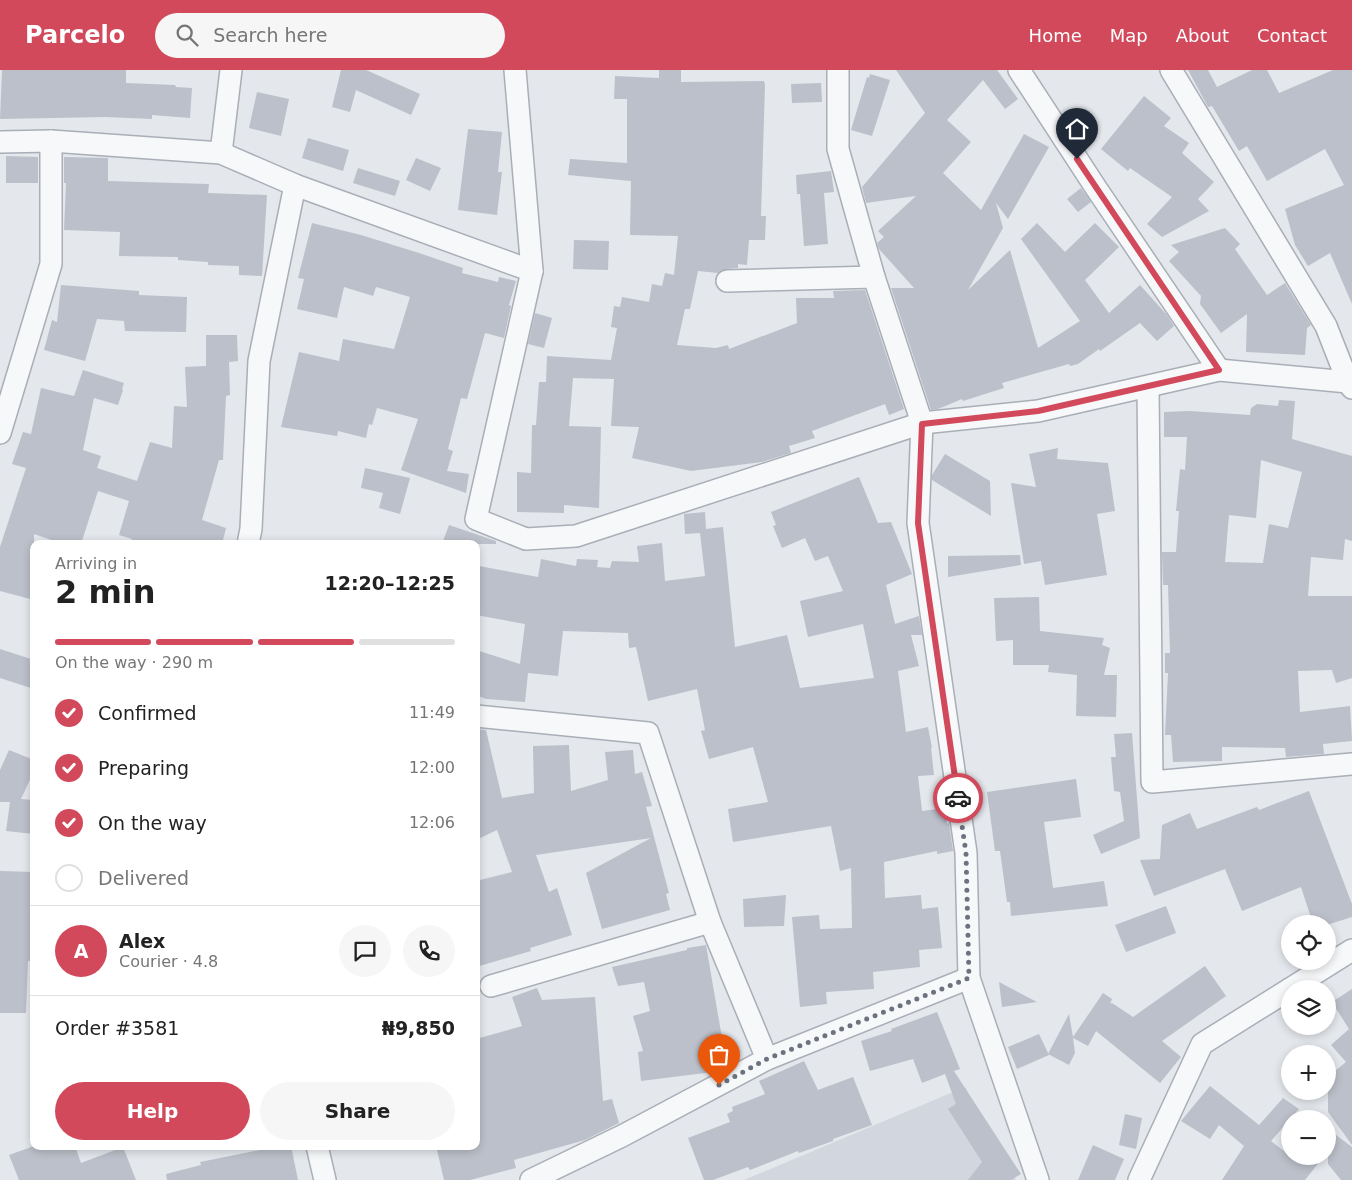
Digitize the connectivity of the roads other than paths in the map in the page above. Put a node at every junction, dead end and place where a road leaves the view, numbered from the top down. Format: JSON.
{"nodes":[{"id":1,"x":231,"y":70,"type":"edge"},
{"id":2,"x":515,"y":70,"type":"edge"},
{"id":3,"x":835,"y":70,"type":"edge"},
{"id":4,"x":1019,"y":70,"type":"edge"},
{"id":5,"x":1171,"y":70,"type":"edge"},
{"id":6,"x":51,"y":141,"type":"junction"},
{"id":7,"x":0,"y":142,"type":"edge"},
{"id":8,"x":221,"y":152,"type":"junction"},
{"id":9,"x":295,"y":186,"type":"junction"},
{"id":10,"x":532,"y":271,"type":"junction"},
{"id":11,"x":874,"y":277,"type":"junction"},
{"id":12,"x":727,"y":282,"type":"dead end"},
{"id":13,"x":1219,"y":370,"type":"junction"},
{"id":14,"x":1350,"y":385,"type":"edge"},
{"id":15,"x":1148,"y":387,"type":"junction"},
{"id":16,"x":922,"y":424,"type":"junction"},
{"id":17,"x":0,"y":433,"type":"edge"},
{"id":18,"x":248,"y":540,"type":"edge"},
{"id":19,"x":480,"y":716,"type":"edge"},
{"id":20,"x":1352,"y":764,"type":"edge"},
{"id":21,"x":710,"y":922,"type":"junction"},
{"id":22,"x":1352,"y":950,"type":"edge"},
{"id":23,"x":969,"y":978,"type":"junction"},
{"id":24,"x":1304,"y":980,"type":"edge"},
{"id":25,"x":491,"y":986,"type":"dead end"},
{"id":26,"x":1281,"y":995,"type":"edge"},
{"id":27,"x":767,"y":1059,"type":"junction"},
{"id":28,"x":318,"y":1150,"type":"edge"},
{"id":29,"x":325,"y":1180,"type":"edge"},
{"id":30,"x":532,"y":1180,"type":"edge"},
{"id":31,"x":1038,"y":1180,"type":"edge"},
{"id":32,"x":1139,"y":1180,"type":"edge"}],
"edges":[{"from":1,"to":8,"type":"street"},
{"from":2,"to":10,"type":"street"},
{"from":3,"to":11,"type":"street"},
{"from":4,"to":13,"type":"street"},
{"from":5,"to":14,"type":"street"},
{"from":6,"to":7,"type":"street"},
{"from":6,"to":8,"type":"street"},
{"from":6,"to":17,"type":"street"},
{"from":8,"to":9,"type":"street"},
{"from":9,"to":10,"type":"street"},
{"from":9,"to":18,"type":"street"},
{"from":10,"to":16,"type":"street"},
{"from":11,"to":12,"type":"street"},
{"from":11,"to":16,"type":"street"},
{"from":13,"to":14,"type":"street"},
{"from":13,"to":15,"type":"street"},
{"from":15,"to":16,"type":"street"},
{"from":15,"to":20,"type":"street"},
{"from":16,"to":23,"type":"street"},
{"from":19,"to":21,"type":"street"},
{"from":21,"to":25,"type":"street"},
{"from":21,"to":27,"type":"street"},
{"from":22,"to":24,"type":"street"},
{"from":23,"to":27,"type":"street"},
{"from":23,"to":31,"type":"street"},
{"from":26,"to":32,"type":"street"},
{"from":27,"to":30,"type":"street"},
{"from":28,"to":29,"type":"street"}]}
